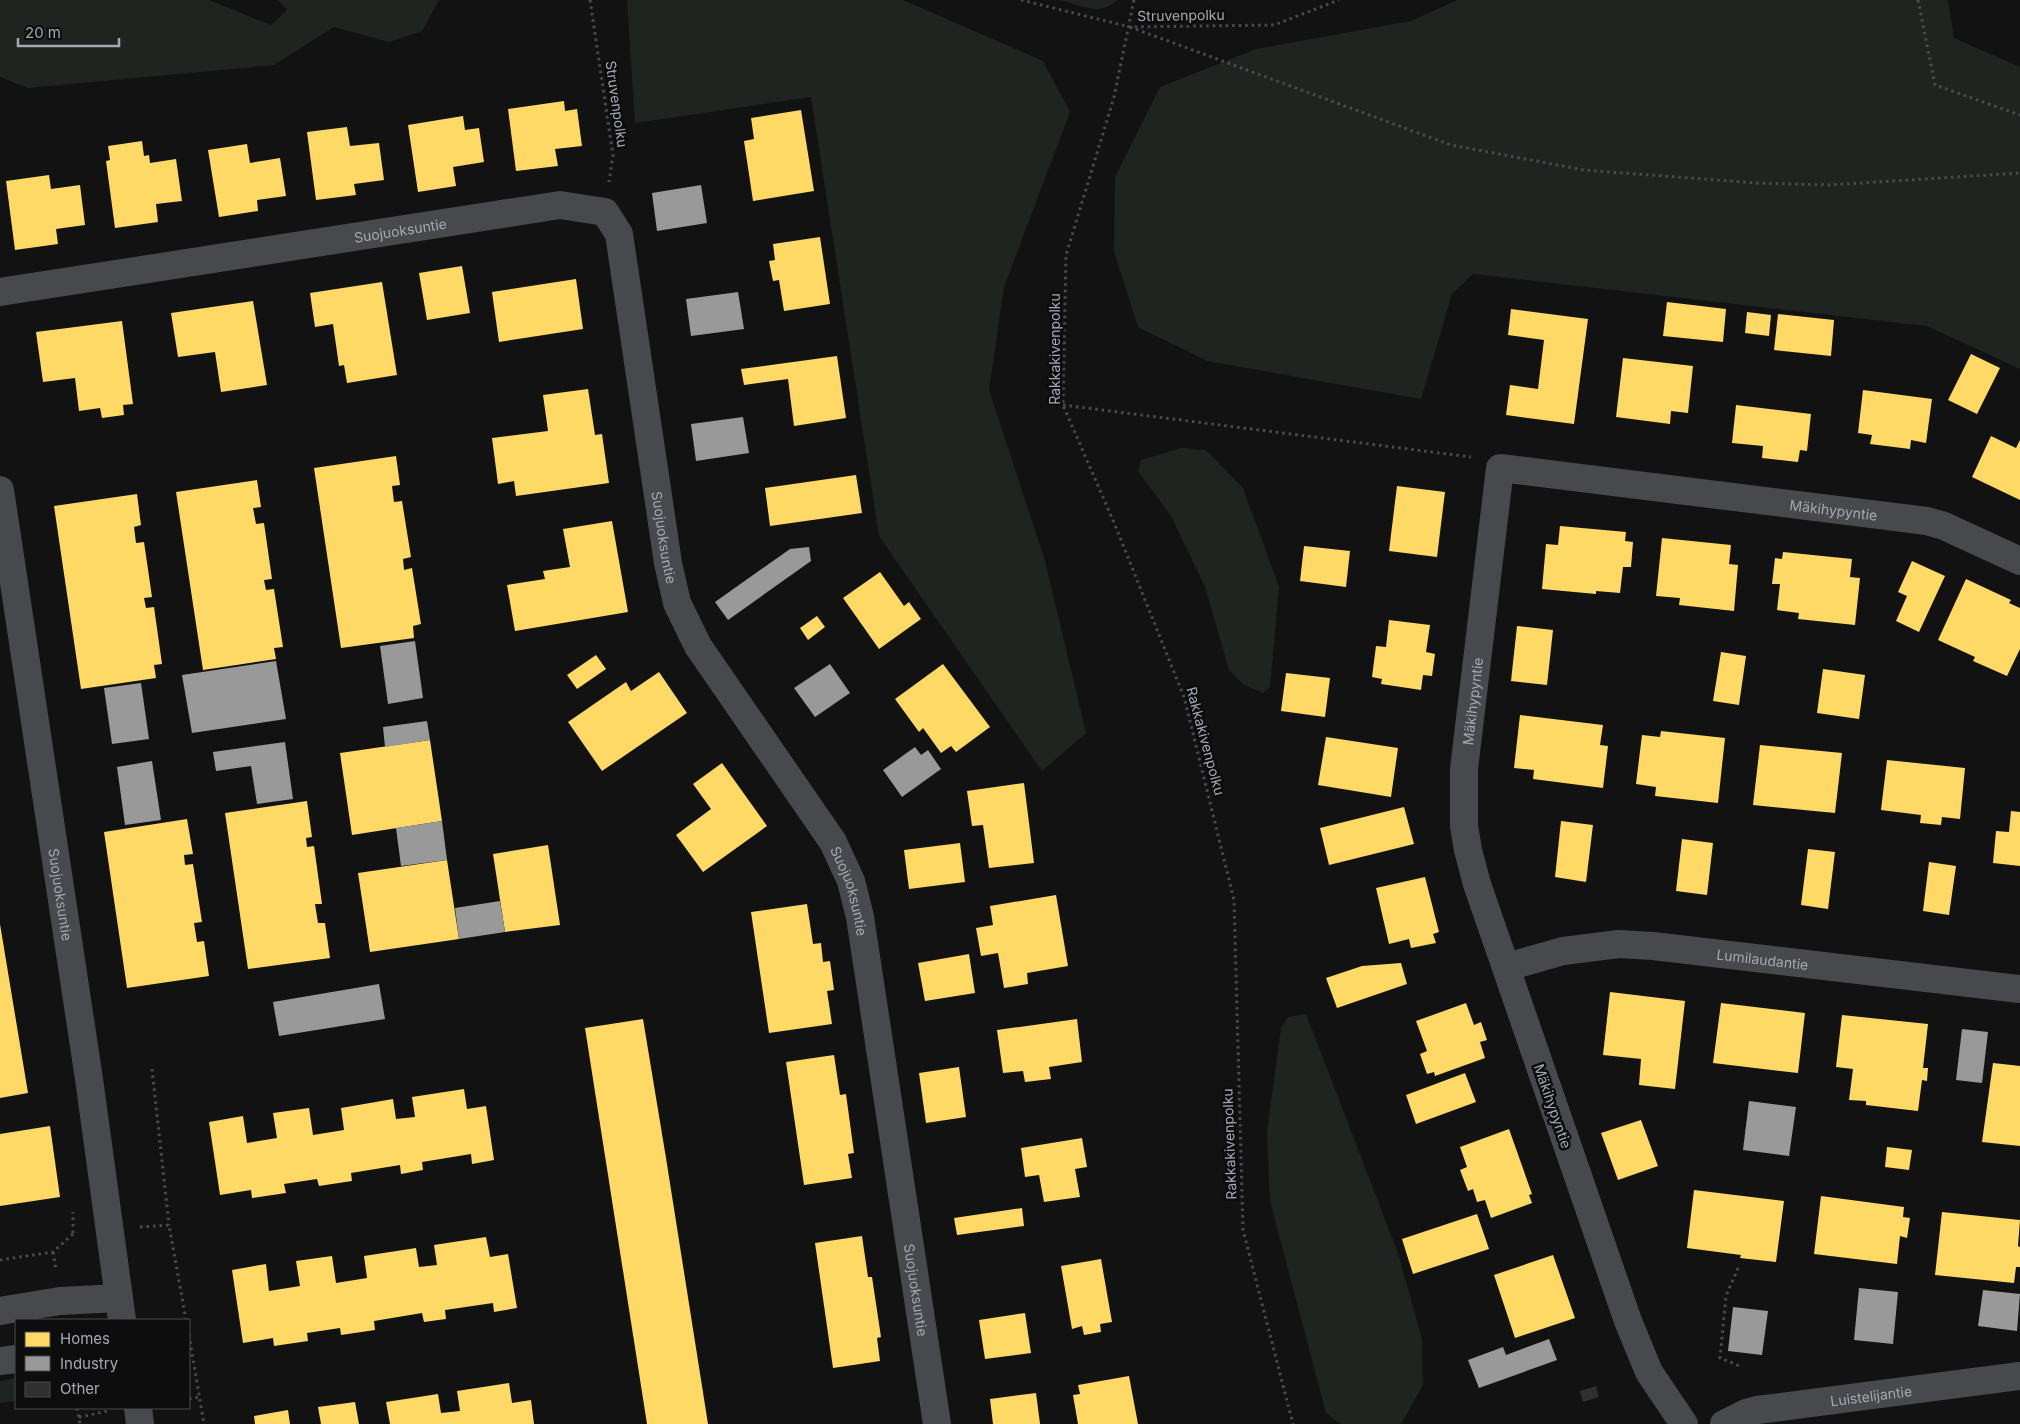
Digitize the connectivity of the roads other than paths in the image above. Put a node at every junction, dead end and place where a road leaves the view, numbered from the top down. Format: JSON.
{"nodes":[{"id":1,"x":0,"y":292,"type":"edge"},
{"id":2,"x":0,"y":490,"type":"edge"},
{"id":3,"x":2020,"y":561,"type":"edge"},
{"id":4,"x":1507,"y":968,"type":"junction"},
{"id":5,"x":2020,"y":989,"type":"edge"},
{"id":6,"x":120,"y":1309,"type":"edge"},
{"id":7,"x":0,"y":1312,"type":"edge"},
{"id":8,"x":15,"y":1359,"type":"edge"},
{"id":9,"x":0,"y":1361,"type":"edge"},
{"id":10,"x":2020,"y":1376,"type":"edge"},
{"id":11,"x":125,"y":1409,"type":"edge"},
{"id":12,"x":140,"y":1424,"type":"edge"},
{"id":13,"x":937,"y":1424,"type":"edge"},
{"id":14,"x":1684,"y":1424,"type":"edge"},
{"id":15,"x":1724,"y":1424,"type":"edge"}],
"edges":[{"from":1,"to":13,"type":"street","name":"Suojuoksuntie"},
{"from":2,"to":6,"type":"street","name":"Suojuoksuntie"},
{"from":3,"to":4,"type":"street","name":"Mäkihypyntie"},
{"from":4,"to":5,"type":"street","name":"Lumilaudantie"},
{"from":4,"to":14,"type":"street","name":"Mäkihypyntie"},
{"from":6,"to":7,"type":"street"},
{"from":8,"to":9,"type":"street"},
{"from":10,"to":15,"type":"street","name":"Luistelijantie"},
{"from":11,"to":12,"type":"street"}]}
